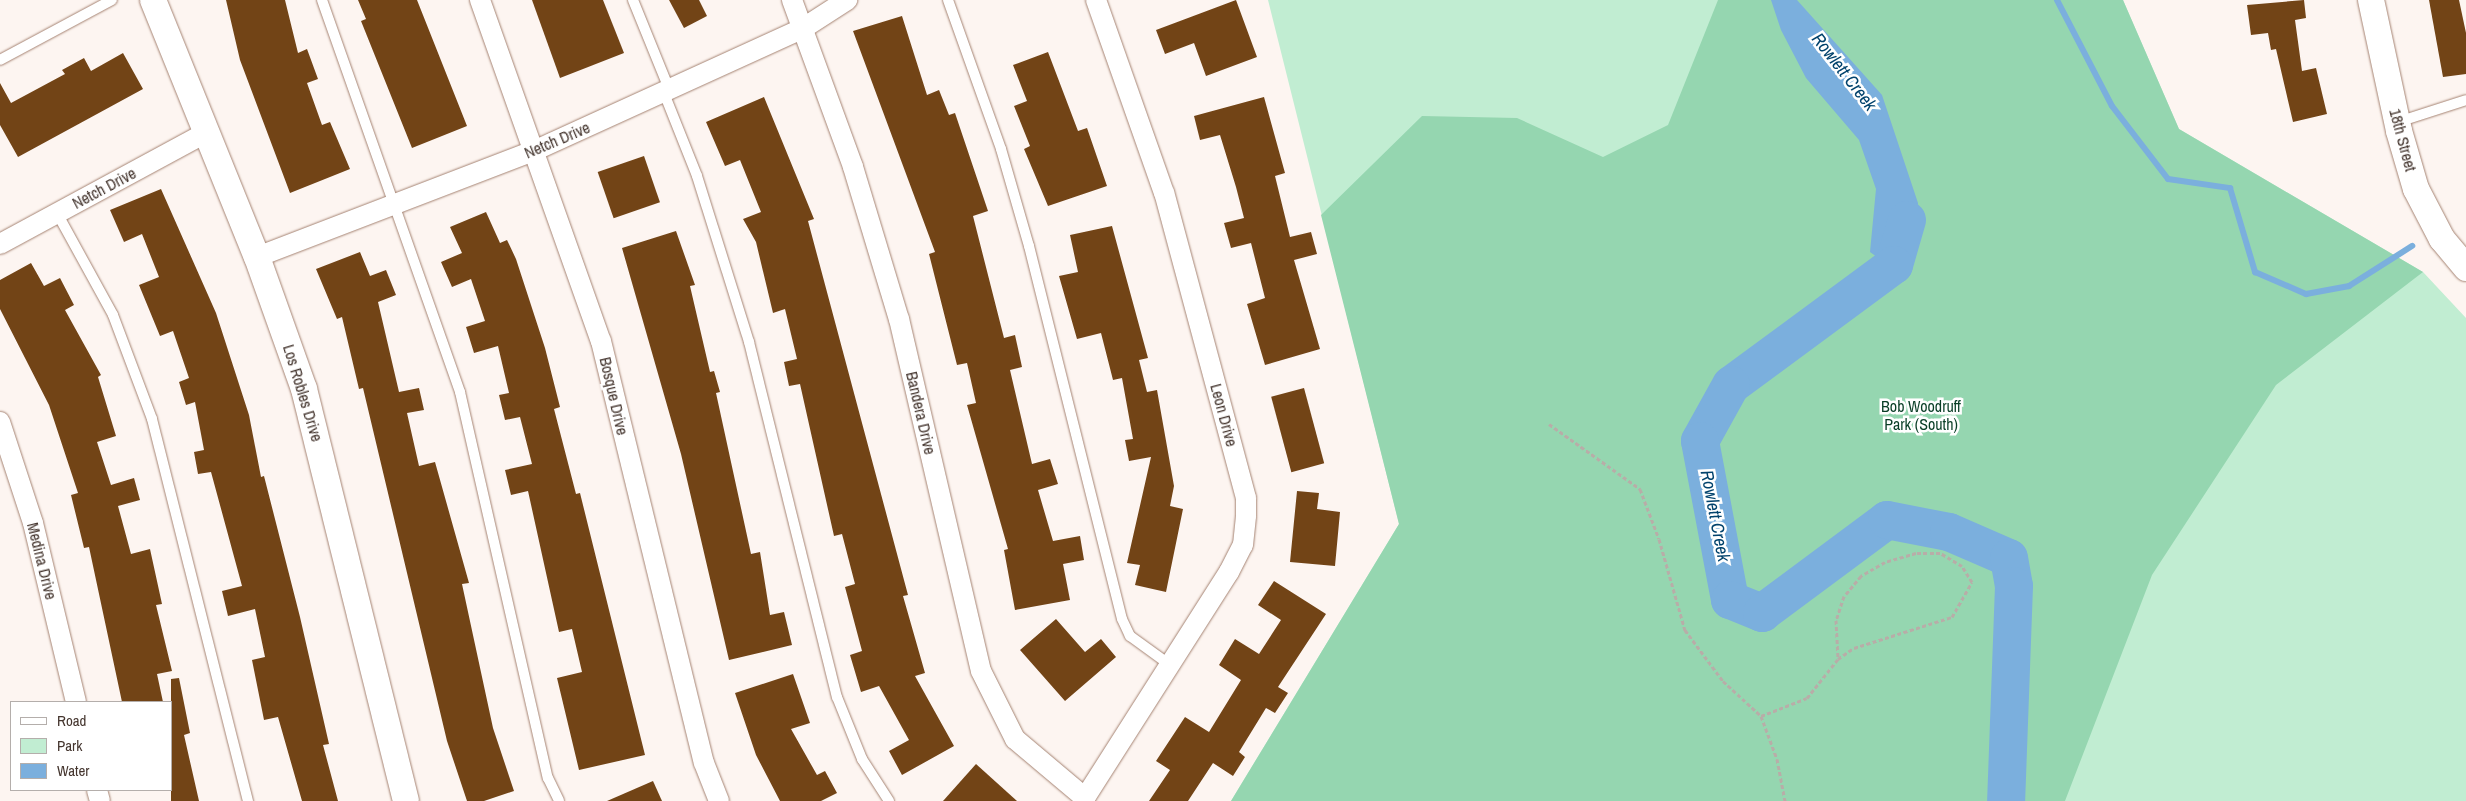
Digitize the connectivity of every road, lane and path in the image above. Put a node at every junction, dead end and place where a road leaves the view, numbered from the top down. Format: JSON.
{"nodes":[{"id":1,"x":112,"y":0,"type":"edge"},
{"id":2,"x":153,"y":0,"type":"edge"},
{"id":3,"x":322,"y":0,"type":"edge"},
{"id":4,"x":480,"y":0,"type":"edge"},
{"id":5,"x":633,"y":0,"type":"edge"},
{"id":6,"x":792,"y":0,"type":"edge"},
{"id":7,"x":847,"y":0,"type":"edge"},
{"id":8,"x":948,"y":0,"type":"edge"},
{"id":9,"x":1096,"y":0,"type":"edge"},
{"id":10,"x":2371,"y":0,"type":"edge"},
{"id":11,"x":802,"y":29,"type":"junction"},
{"id":12,"x":0,"y":60,"type":"edge"},
{"id":13,"x":667,"y":92,"type":"junction"},
{"id":14,"x":2466,"y":100,"type":"edge"},
{"id":15,"x":2397,"y":122,"type":"junction"},
{"id":16,"x":207,"y":132,"type":"junction"},
{"id":17,"x":536,"y":150,"type":"junction"},
{"id":18,"x":397,"y":202,"type":"junction"},
{"id":19,"x":58,"y":213,"type":"junction"},
{"id":20,"x":0,"y":244,"type":"edge"},
{"id":21,"x":257,"y":257,"type":"junction"},
{"id":22,"x":2466,"y":268,"type":"edge"},
{"id":23,"x":0,"y":422,"type":"edge"},
{"id":24,"x":1549,"y":424,"type":"dead end"},
{"id":25,"x":1838,"y":659,"type":"junction"},
{"id":26,"x":1170,"y":665,"type":"junction"},
{"id":27,"x":76,"y":701,"type":"edge"},
{"id":28,"x":1761,"y":716,"type":"junction"},
{"id":29,"x":1084,"y":799,"type":"edge"},
{"id":30,"x":248,"y":801,"type":"edge"},
{"id":31,"x":406,"y":801,"type":"edge"},
{"id":32,"x":559,"y":801,"type":"edge"},
{"id":33,"x":719,"y":801,"type":"edge"},
{"id":34,"x":889,"y":801,"type":"edge"},
{"id":35,"x":1784,"y":801,"type":"edge"}],
"edges":[{"from":1,"to":12,"type":"lane"},
{"from":2,"to":16,"type":"street","name":"Los Robles Drive"},
{"from":3,"to":18,"type":"lane"},
{"from":4,"to":17,"type":"street","name":"Bosque Drive"},
{"from":5,"to":13,"type":"lane"},
{"from":6,"to":11,"type":"street","name":"Bandera Drive"},
{"from":7,"to":11,"type":"street","name":"Netch Drive"},
{"from":8,"to":26,"type":"lane"},
{"from":9,"to":26,"type":"street","name":"Leon Drive"},
{"from":10,"to":15,"type":"street","name":"18th Street"},
{"from":11,"to":13,"type":"street","name":"Netch Drive"},
{"from":11,"to":29,"type":"street","name":"Bandera Drive"},
{"from":13,"to":17,"type":"street","name":"Netch Drive"},
{"from":13,"to":34,"type":"lane"},
{"from":14,"to":15,"type":"lane"},
{"from":15,"to":22,"type":"street","name":"18th Street"},
{"from":16,"to":19,"type":"street","name":"Netch Drive"},
{"from":16,"to":21,"type":"street","name":"Los Robles Drive"},
{"from":17,"to":18,"type":"street","name":"Netch Drive"},
{"from":17,"to":33,"type":"street","name":"Bosque Drive"},
{"from":18,"to":21,"type":"street","name":"Netch Drive"},
{"from":18,"to":32,"type":"lane"},
{"from":19,"to":20,"type":"street","name":"Netch Drive"},
{"from":19,"to":30,"type":"lane"},
{"from":21,"to":31,"type":"street","name":"Los Robles Drive"},
{"from":23,"to":27,"type":"street","name":"Medina Drive"},
{"from":24,"to":28,"type":"path"},
{"from":25,"to":25,"type":"path"},
{"from":25,"to":28,"type":"path"},
{"from":26,"to":29,"type":"street","name":"Leon Drive"},
{"from":28,"to":35,"type":"path"}]}
